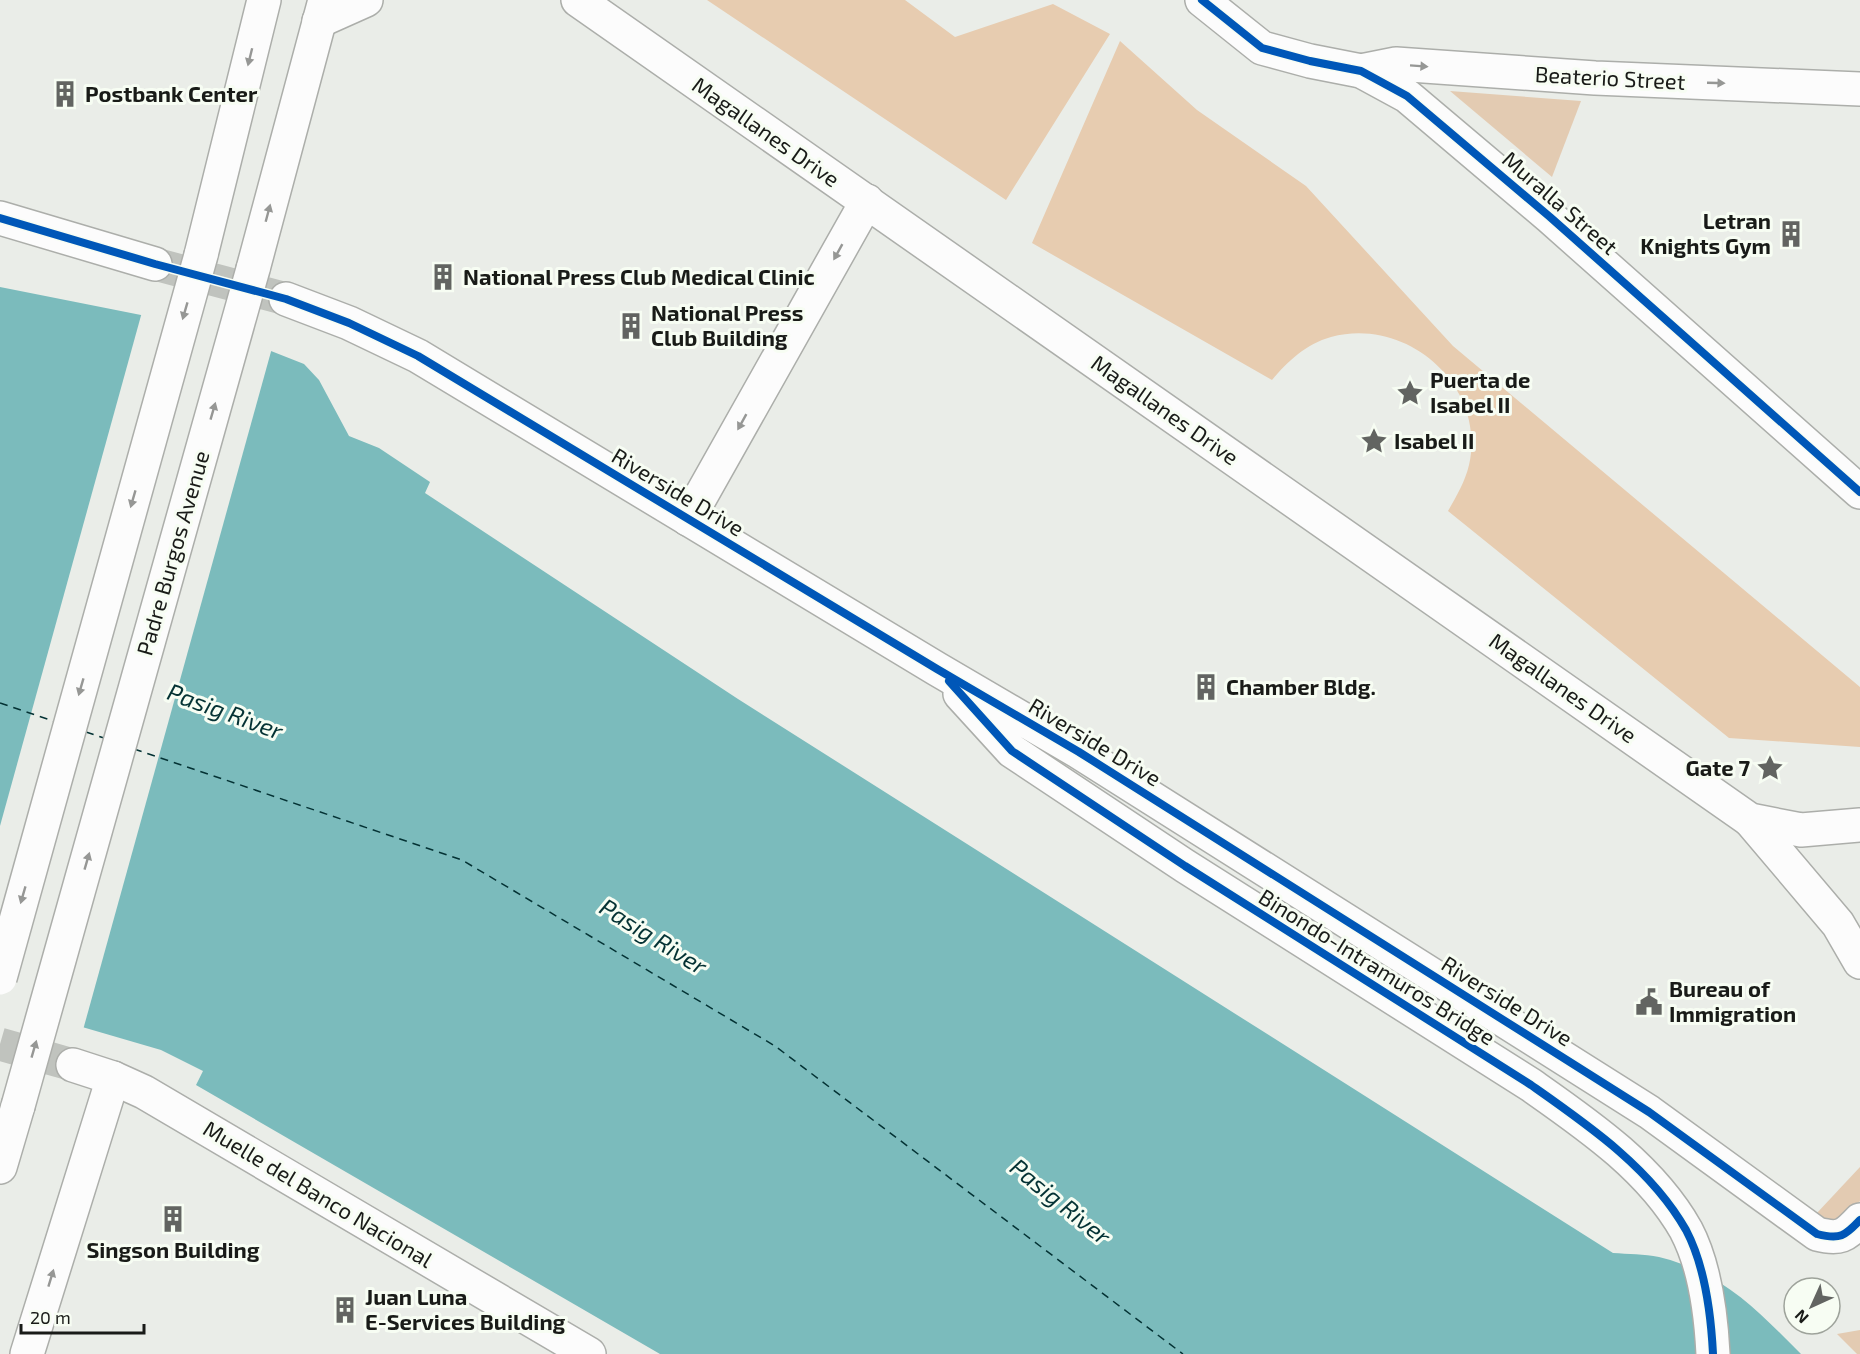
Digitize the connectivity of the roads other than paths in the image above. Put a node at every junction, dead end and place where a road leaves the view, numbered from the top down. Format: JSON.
{"nodes":[{"id":1,"x":264,"y":0,"type":"edge"},
{"id":2,"x":366,"y":0,"type":"edge"},
{"id":3,"x":578,"y":0,"type":"edge"},
{"id":4,"x":1202,"y":0,"type":"edge"},
{"id":5,"x":322,"y":11,"type":"edge"},
{"id":6,"x":1361,"y":71,"type":"junction"},
{"id":7,"x":1860,"y":89,"type":"edge"},
{"id":8,"x":867,"y":201,"type":"junction"},
{"id":9,"x":0,"y":218,"type":"edge"},
{"id":10,"x":155,"y":264,"type":"tunnel mouth"},
{"id":11,"x":286,"y":299,"type":"tunnel mouth"},
{"id":12,"x":1860,"y":492,"type":"edge"},
{"id":13,"x":688,"y":519,"type":"junction"},
{"id":14,"x":937,"y":669,"type":"junction"},
{"id":15,"x":1750,"y":820,"type":"junction"},
{"id":16,"x":1860,"y":825,"type":"edge"},
{"id":17,"x":1860,"y":962,"type":"edge"},
{"id":18,"x":0,"y":978,"type":"edge"},
{"id":19,"x":74,"y":1065,"type":"tunnel mouth"},
{"id":20,"x":113,"y":1078,"type":"junction"},
{"id":21,"x":0,"y":1167,"type":"edge"},
{"id":22,"x":1860,"y":1220,"type":"edge"},
{"id":23,"x":27,"y":1354,"type":"edge"},
{"id":24,"x":589,"y":1354,"type":"edge"},
{"id":25,"x":1713,"y":1354,"type":"edge"}],
"edges":[{"from":1,"to":18,"type":"street","one_way":true,"bridge":true},
{"from":2,"to":5,"type":"street"},
{"from":3,"to":8,"type":"street","name":"Magallanes Drive"},
{"from":4,"to":6,"type":"street","name":"Muralla Street"},
{"from":21,"to":5,"type":"street","name":"Padre Burgos Avenue","one_way":true,"bridge":true},
{"from":6,"to":7,"type":"street","name":"Beaterio Street","one_way":true},
{"from":6,"to":12,"type":"street","name":"Muralla Street"},
{"from":8,"to":13,"type":"street","one_way":true},
{"from":8,"to":15,"type":"street","name":"Magallanes Drive"},
{"from":9,"to":10,"type":"street"},
{"from":11,"to":13,"type":"street","name":"Riverside Drive"},
{"from":13,"to":14,"type":"street","name":"Riverside Drive"},
{"from":14,"to":22,"type":"street","name":"Riverside Drive"},
{"from":14,"to":25,"type":"street","name":"Binondo-Intramuros Bridge"},
{"from":15,"to":16,"type":"street","name":"Magallanes Drive"},
{"from":15,"to":17,"type":"street","name":"Magallanes Drive"},
{"from":19,"to":20,"type":"street","name":"Muelle del Banco Nacional"},
{"from":23,"to":20,"type":"street","one_way":true},
{"from":20,"to":24,"type":"street","name":"Muelle del Banco Nacional"}]}
